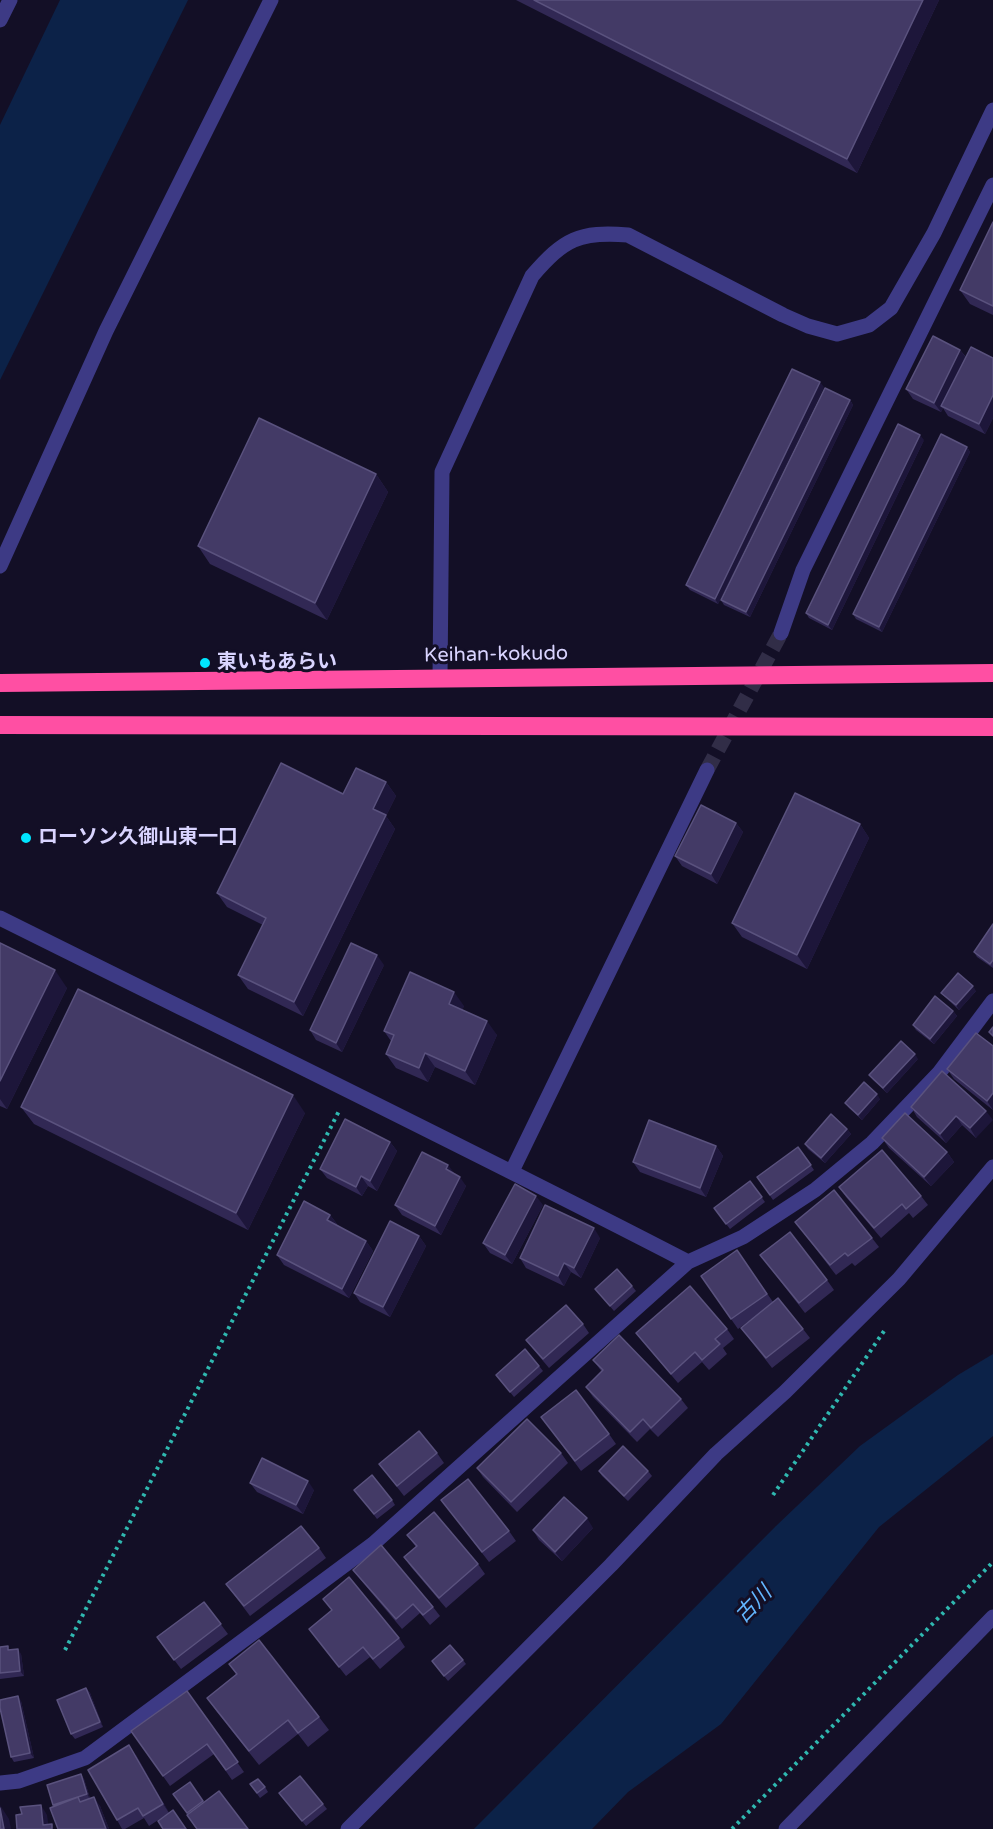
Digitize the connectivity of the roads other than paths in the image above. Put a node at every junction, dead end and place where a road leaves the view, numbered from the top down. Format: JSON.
{"nodes":[{"id":1,"x":10,"y":0,"type":"edge"},
{"id":2,"x":271,"y":0,"type":"edge"},
{"id":3,"x":0,"y":20,"type":"edge"},
{"id":4,"x":993,"y":110,"type":"edge"},
{"id":5,"x":993,"y":185,"type":"edge"},
{"id":6,"x":0,"y":566,"type":"edge"},
{"id":7,"x":781,"y":633,"type":"tunnel mouth"},
{"id":8,"x":993,"y":673,"type":"edge"},
{"id":9,"x":440,"y":678,"type":"junction"},
{"id":10,"x":0,"y":683,"type":"edge"},
{"id":11,"x":0,"y":725,"type":"edge"},
{"id":12,"x":993,"y":727,"type":"edge"},
{"id":13,"x":707,"y":770,"type":"tunnel mouth"},
{"id":14,"x":0,"y":918,"type":"edge"},
{"id":15,"x":993,"y":1001,"type":"edge"},
{"id":16,"x":993,"y":1167,"type":"edge"},
{"id":17,"x":512,"y":1171,"type":"junction"},
{"id":18,"x":688,"y":1262,"type":"junction"},
{"id":19,"x":993,"y":1617,"type":"edge"},
{"id":20,"x":0,"y":1783,"type":"edge"},
{"id":21,"x":348,"y":1829,"type":"edge"},
{"id":22,"x":786,"y":1829,"type":"edge"}],
"edges":[{"from":1,"to":3,"type":"street"},
{"from":2,"to":6,"type":"street"},
{"from":4,"to":9,"type":"street"},
{"from":5,"to":7,"type":"street"},
{"from":8,"to":9,"type":"highway","name":"Keihan-kokudo"},
{"from":9,"to":10,"type":"highway","name":"Keihan-kokudo"},
{"from":11,"to":12,"type":"highway"},
{"from":13,"to":17,"type":"street"},
{"from":14,"to":17,"type":"street"},
{"from":15,"to":18,"type":"street"},
{"from":16,"to":21,"type":"street"},
{"from":17,"to":18,"type":"street"},
{"from":18,"to":20,"type":"street"},
{"from":19,"to":22,"type":"street"}]}
